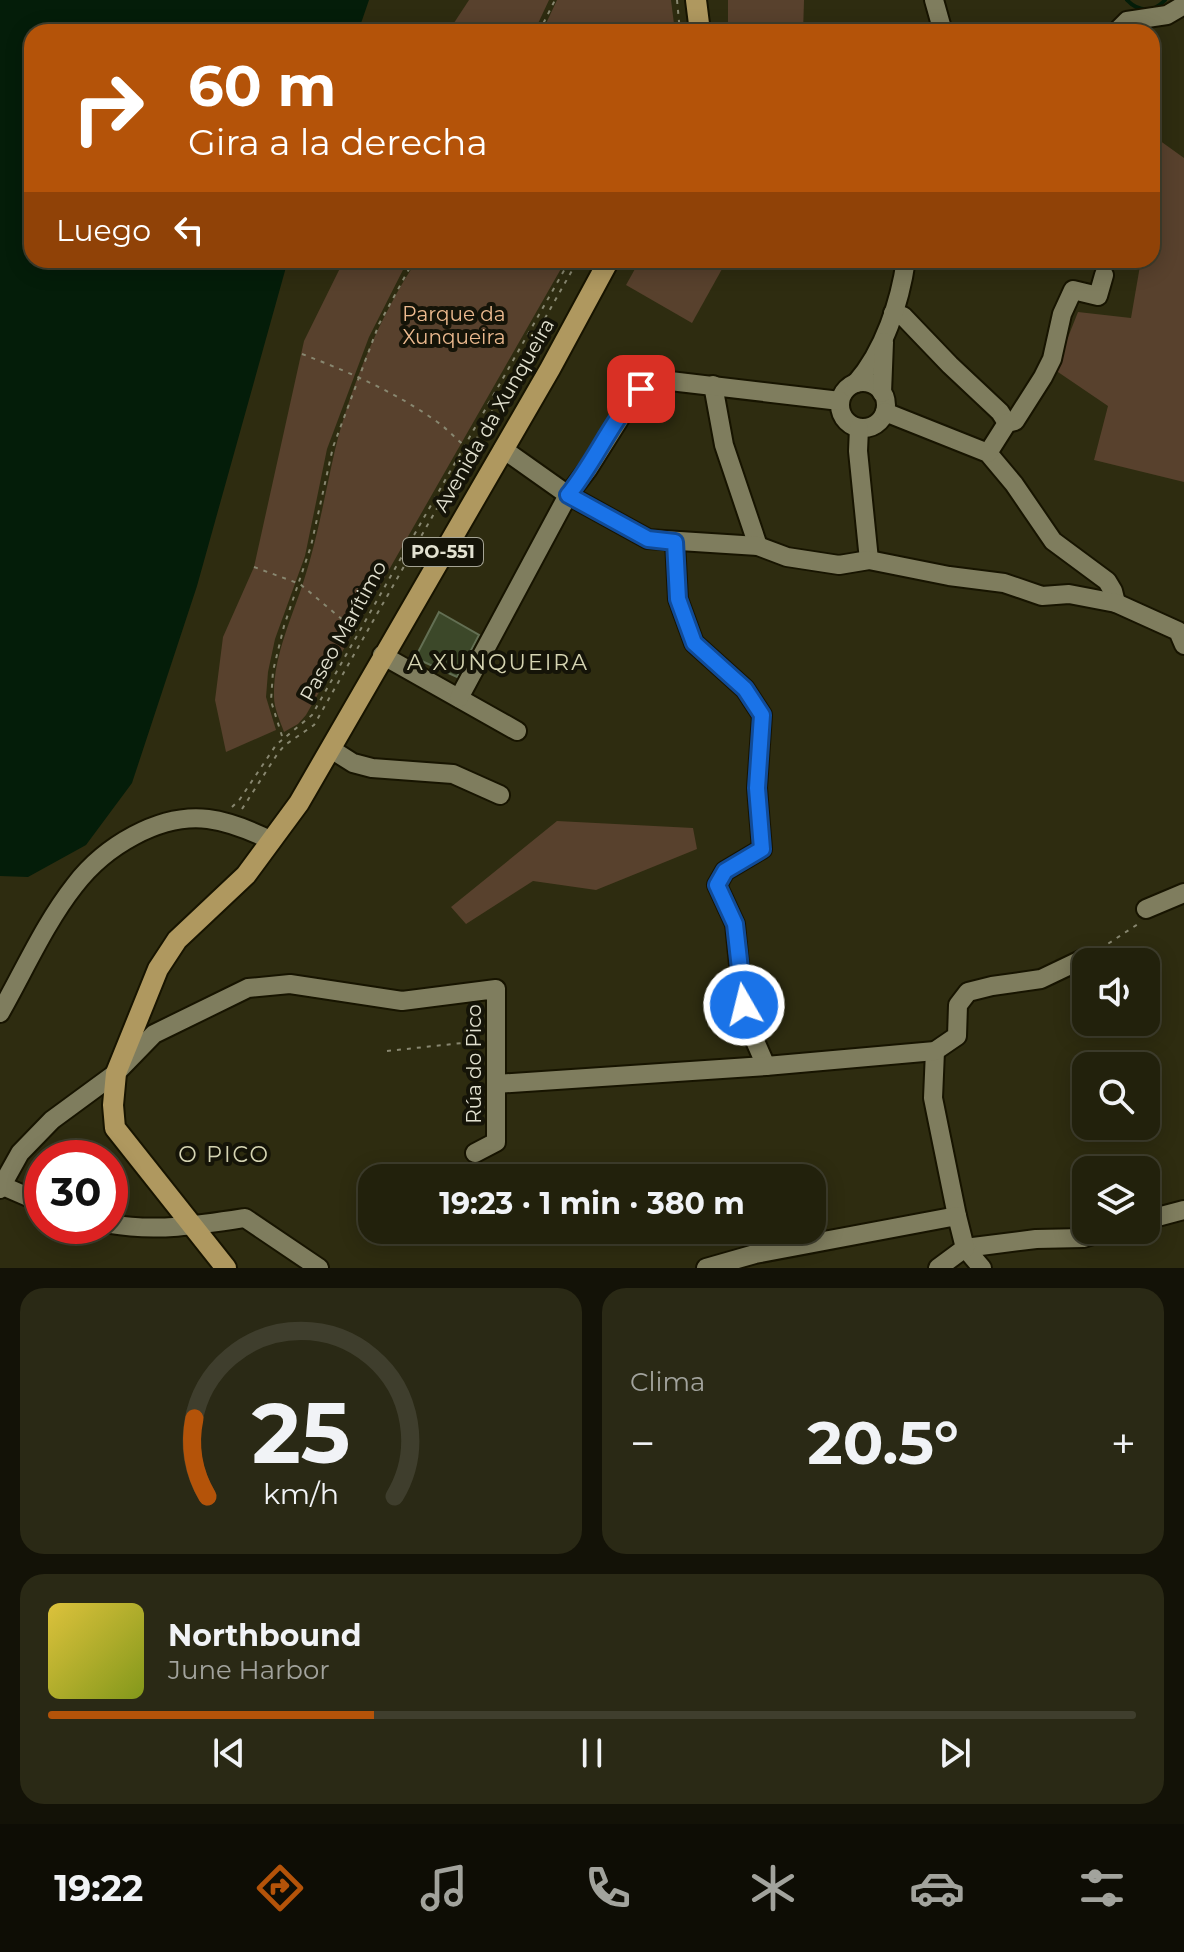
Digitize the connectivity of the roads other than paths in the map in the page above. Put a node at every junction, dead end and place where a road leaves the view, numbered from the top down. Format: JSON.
{"nodes":[{"id":1,"x":696,"y":0,"type":"edge"},
{"id":2,"x":934,"y":0,"type":"edge"},
{"id":3,"x":1184,"y":5,"type":"edge"},
{"id":4,"x":699,"y":24,"type":"edge"},
{"id":5,"x":941,"y":24,"type":"edge"},
{"id":6,"x":1124,"y":24,"type":"edge"},
{"id":7,"x":605,"y":268,"type":"edge"},
{"id":8,"x":904,"y":268,"type":"edge"},
{"id":9,"x":1104,"y":275,"type":"dead end"},
{"id":10,"x":893,"y":313,"type":"junction"},
{"id":11,"x":885,"y":335,"type":"junction"},
{"id":12,"x":856,"y":383,"type":"junction"},
{"id":13,"x":713,"y":385,"type":"junction"},
{"id":14,"x":882,"y":393,"type":"junction"},
{"id":15,"x":840,"y":401,"type":"junction"},
{"id":16,"x":885,"y":412,"type":"junction"},
{"id":17,"x":1007,"y":423,"type":"junction"},
{"id":18,"x":859,"y":428,"type":"junction"},
{"id":19,"x":988,"y":453,"type":"junction"},
{"id":20,"x":499,"y":457,"type":"junction"},
{"id":21,"x":568,"y":495,"type":"junction"},
{"id":22,"x":675,"y":542,"type":"junction"},
{"id":23,"x":758,"y":546,"type":"junction"},
{"id":24,"x":869,"y":560,"type":"junction"},
{"id":25,"x":1116,"y":603,"type":"junction"},
{"id":26,"x":1182,"y":634,"type":"edge"},
{"id":27,"x":382,"y":655,"type":"junction"},
{"id":28,"x":459,"y":698,"type":"junction"},
{"id":29,"x":517,"y":731,"type":"dead end"},
{"id":30,"x":331,"y":749,"type":"junction"},
{"id":31,"x":500,"y":795,"type":"dead end"},
{"id":32,"x":272,"y":835,"type":"junction"},
{"id":33,"x":1184,"y":893,"type":"edge"},
{"id":34,"x":1146,"y":909,"type":"road end"},
{"id":35,"x":1072,"y":964,"type":"edge"},
{"id":36,"x":0,"y":1013,"type":"edge"},
{"id":37,"x":935,"y":1051,"type":"junction"},
{"id":38,"x":766,"y":1066,"type":"junction"},
{"id":39,"x":116,"y":1073,"type":"junction"},
{"id":40,"x":496,"y":1084,"type":"junction"},
{"id":41,"x":475,"y":1153,"type":"dead end"},
{"id":42,"x":1,"y":1188,"type":"edge"},
{"id":43,"x":24,"y":1196,"type":"edge"},
{"id":44,"x":1184,"y":1210,"type":"edge"},
{"id":45,"x":957,"y":1216,"type":"junction"},
{"id":46,"x":1160,"y":1216,"type":"edge"},
{"id":47,"x":191,"y":1226,"type":"junction"},
{"id":48,"x":128,"y":1227,"type":"edge"},
{"id":49,"x":1072,"y":1238,"type":"edge"},
{"id":50,"x":965,"y":1248,"type":"junction"},
{"id":51,"x":226,"y":1268,"type":"edge"},
{"id":52,"x":319,"y":1268,"type":"edge"},
{"id":53,"x":706,"y":1268,"type":"edge"},
{"id":54,"x":938,"y":1268,"type":"edge"},
{"id":55,"x":982,"y":1268,"type":"edge"}],
"edges":[{"from":1,"to":4,"type":"main road"},
{"from":2,"to":5,"type":"street"},
{"from":3,"to":6,"type":"street"},
{"from":7,"to":20,"type":"main road","name":"Avenida da Xunqueira","number":"PO-551"},
{"from":8,"to":10,"type":"street"},
{"from":9,"to":17,"type":"street"},
{"from":10,"to":11,"type":"street"},
{"from":10,"to":17,"type":"street"},
{"from":11,"to":12,"type":"street"},
{"from":11,"to":14,"type":"street"},
{"from":12,"to":14,"type":"street"},
{"from":12,"to":15,"type":"street"},
{"from":13,"to":15,"type":"street"},
{"from":13,"to":21,"type":"street"},
{"from":13,"to":23,"type":"street"},
{"from":14,"to":16,"type":"street"},
{"from":15,"to":18,"type":"street"},
{"from":16,"to":18,"type":"street"},
{"from":16,"to":19,"type":"street"},
{"from":17,"to":19,"type":"street"},
{"from":18,"to":24,"type":"street"},
{"from":19,"to":25,"type":"street"},
{"from":20,"to":21,"type":"street"},
{"from":20,"to":27,"type":"main road","name":"Avenida da Xunqueira","number":"PO-551"},
{"from":21,"to":22,"type":"street"},
{"from":21,"to":28,"type":"street"},
{"from":22,"to":23,"type":"street"},
{"from":22,"to":38,"type":"street"},
{"from":23,"to":24,"type":"street"},
{"from":24,"to":25,"type":"street"},
{"from":25,"to":26,"type":"street"},
{"from":27,"to":28,"type":"street"},
{"from":27,"to":30,"type":"main road","name":"Avenida da Xunqueira","number":"PO-551"},
{"from":28,"to":29,"type":"street"},
{"from":30,"to":31,"type":"street"},
{"from":30,"to":32,"type":"main road","name":"Avenida da Xunqueira","number":"PO-551"},
{"from":32,"to":36,"type":"street"},
{"from":32,"to":39,"type":"main road","number":"PO-551"},
{"from":33,"to":34,"type":"street"},
{"from":35,"to":37,"type":"street"},
{"from":37,"to":38,"type":"street"},
{"from":37,"to":45,"type":"street"},
{"from":38,"to":40,"type":"street"},
{"from":39,"to":40,"type":"street","name":"Rúa do Pico"},
{"from":39,"to":42,"type":"street"},
{"from":39,"to":47,"type":"main road","number":"PO-551"},
{"from":40,"to":41,"type":"street","name":"Rúa do Pico"},
{"from":42,"to":43,"type":"street"},
{"from":44,"to":46,"type":"street"},
{"from":45,"to":50,"type":"street"},
{"from":45,"to":53,"type":"street"},
{"from":47,"to":48,"type":"street"},
{"from":47,"to":51,"type":"main road","number":"PO-551"},
{"from":47,"to":52,"type":"street"},
{"from":49,"to":50,"type":"street"},
{"from":50,"to":54,"type":"street"},
{"from":50,"to":55,"type":"street"}]}
